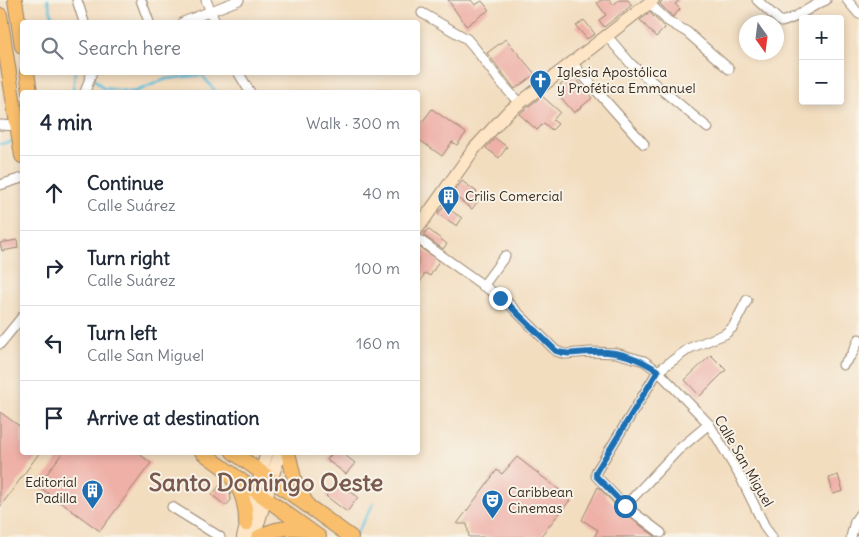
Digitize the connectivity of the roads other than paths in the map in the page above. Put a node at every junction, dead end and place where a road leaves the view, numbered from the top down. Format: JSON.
{"nodes":[{"id":1,"x":15,"y":0,"type":"edge"},
{"id":2,"x":77,"y":0,"type":"edge"},
{"id":3,"x":141,"y":0,"type":"edge"},
{"id":4,"x":206,"y":0,"type":"edge"},
{"id":5,"x":239,"y":0,"type":"edge"},
{"id":6,"x":757,"y":0,"type":"edge"},
{"id":7,"x":826,"y":0,"type":"edge"},
{"id":8,"x":848,"y":0,"type":"edge"},
{"id":9,"x":651,"y":2,"type":"edge"},
{"id":10,"x":809,"y":2,"type":"edge"},
{"id":11,"x":210,"y":12,"type":"junction"},
{"id":12,"x":422,"y":13,"type":"dead end"},
{"id":13,"x":859,"y":14,"type":"edge"},
{"id":14,"x":0,"y":16,"type":"edge"},
{"id":15,"x":83,"y":20,"type":"edge"},
{"id":16,"x":148,"y":20,"type":"edge"},
{"id":17,"x":188,"y":20,"type":"edge"},
{"id":18,"x":214,"y":20,"type":"edge"},
{"id":19,"x":20,"y":33,"type":"edge"},
{"id":20,"x":606,"y":36,"type":"junction"},
{"id":21,"x":571,"y":62,"type":"junction"},
{"id":22,"x":729,"y":68,"type":"dead end"},
{"id":23,"x":27,"y":75,"type":"edge"},
{"id":24,"x":91,"y":75,"type":"edge"},
{"id":25,"x":240,"y":75,"type":"edge"},
{"id":26,"x":86,"y":89,"type":"edge"},
{"id":27,"x":30,"y":90,"type":"edge"},
{"id":28,"x":249,"y":90,"type":"edge"},
{"id":29,"x":518,"y":102,"type":"junction"},
{"id":30,"x":0,"y":125,"type":"edge"},
{"id":31,"x":17,"y":126,"type":"junction"},
{"id":32,"x":708,"y":128,"type":"dead end"},
{"id":33,"x":20,"y":144,"type":"edge"},
{"id":34,"x":644,"y":144,"type":"dead end"},
{"id":35,"x":20,"y":179,"type":"edge"},
{"id":36,"x":0,"y":186,"type":"edge"},
{"id":37,"x":420,"y":225,"type":"edge"},
{"id":38,"x":420,"y":240,"type":"edge"},
{"id":39,"x":505,"y":256,"type":"dead end"},
{"id":40,"x":484,"y":286,"type":"junction"},
{"id":41,"x":747,"y":300,"type":"dead end"},
{"id":42,"x":20,"y":319,"type":"edge"},
{"id":43,"x":2,"y":338,"type":"edge"},
{"id":44,"x":859,"y":339,"type":"edge"},
{"id":45,"x":856,"y":357,"type":"edge"},
{"id":46,"x":843,"y":364,"type":"dead end"},
{"id":47,"x":658,"y":371,"type":"junction"},
{"id":48,"x":709,"y":424,"type":"junction"},
{"id":49,"x":206,"y":455,"type":"edge"},
{"id":50,"x":237,"y":455,"type":"edge"},
{"id":51,"x":267,"y":455,"type":"edge"},
{"id":52,"x":278,"y":455,"type":"edge"},
{"id":53,"x":289,"y":455,"type":"edge"},
{"id":54,"x":223,"y":468,"type":"junction"},
{"id":55,"x":266,"y":476,"type":"junction"},
{"id":56,"x":261,"y":495,"type":"junction"},
{"id":57,"x":625,"y":506,"type":"junction"},
{"id":58,"x":172,"y":507,"type":"dead end"},
{"id":59,"x":308,"y":507,"type":"junction"},
{"id":60,"x":859,"y":515,"type":"edge"},
{"id":61,"x":245,"y":531,"type":"edge"},
{"id":62,"x":314,"y":533,"type":"edge"},
{"id":63,"x":661,"y":533,"type":"dead end"},
{"id":64,"x":220,"y":537,"type":"edge"},
{"id":65,"x":254,"y":537,"type":"edge"},
{"id":66,"x":259,"y":537,"type":"edge"},
{"id":67,"x":350,"y":537,"type":"edge"},
{"id":68,"x":772,"y":537,"type":"edge"},
{"id":69,"x":851,"y":537,"type":"edge"}],
"edges":[{"from":1,"to":19,"type":"main road"},
{"from":2,"to":15,"type":"street"},
{"from":3,"to":16,"type":"street"},
{"from":4,"to":11,"type":"street"},
{"from":5,"to":11,"type":"street"},
{"from":6,"to":10,"type":"street"},
{"from":7,"to":10,"type":"street"},
{"from":8,"to":13,"type":"street"},
{"from":9,"to":20,"type":"main road"},
{"from":9,"to":22,"type":"street"},
{"from":11,"to":17,"type":"street"},
{"from":11,"to":18,"type":"street"},
{"from":12,"to":29,"type":"street"},
{"from":14,"to":31,"type":"main road"},
{"from":20,"to":21,"type":"main road"},
{"from":20,"to":32,"type":"street"},
{"from":21,"to":29,"type":"main road"},
{"from":21,"to":34,"type":"street"},
{"from":23,"to":27,"type":"main road"},
{"from":24,"to":26,"type":"street"},
{"from":25,"to":28,"type":"street"},
{"from":29,"to":37,"type":"main road"},
{"from":30,"to":31,"type":"street"},
{"from":31,"to":33,"type":"main road"},
{"from":35,"to":36,"type":"street"},
{"from":38,"to":40,"type":"street","name":"Calle San Miguel"},
{"from":39,"to":40,"type":"street"},
{"from":40,"to":47,"type":"street","name":"Calle San Miguel"},
{"from":41,"to":47,"type":"street"},
{"from":42,"to":43,"type":"street"},
{"from":44,"to":45,"type":"street"},
{"from":45,"to":46,"type":"street"},
{"from":47,"to":48,"type":"street","name":"Calle San Miguel"},
{"from":47,"to":57,"type":"street"},
{"from":48,"to":57,"type":"street"},
{"from":48,"to":68,"type":"street","name":"Calle San Miguel"},
{"from":49,"to":54,"type":"main road"},
{"from":50,"to":55,"type":"main road"},
{"from":51,"to":55,"type":"main road"},
{"from":52,"to":55,"type":"main road"},
{"from":53,"to":59,"type":"main road"},
{"from":54,"to":56,"type":"main road"},
{"from":54,"to":61,"type":"main road"},
{"from":55,"to":56,"type":"main road"},
{"from":55,"to":59,"type":"main road"},
{"from":56,"to":61,"type":"main road"},
{"from":56,"to":62,"type":"main road"},
{"from":56,"to":65,"type":"main road"},
{"from":57,"to":63,"type":"street"},
{"from":58,"to":64,"type":"street"},
{"from":59,"to":67,"type":"main road"},
{"from":60,"to":69,"type":"street"},
{"from":62,"to":66,"type":"main road"}]}
